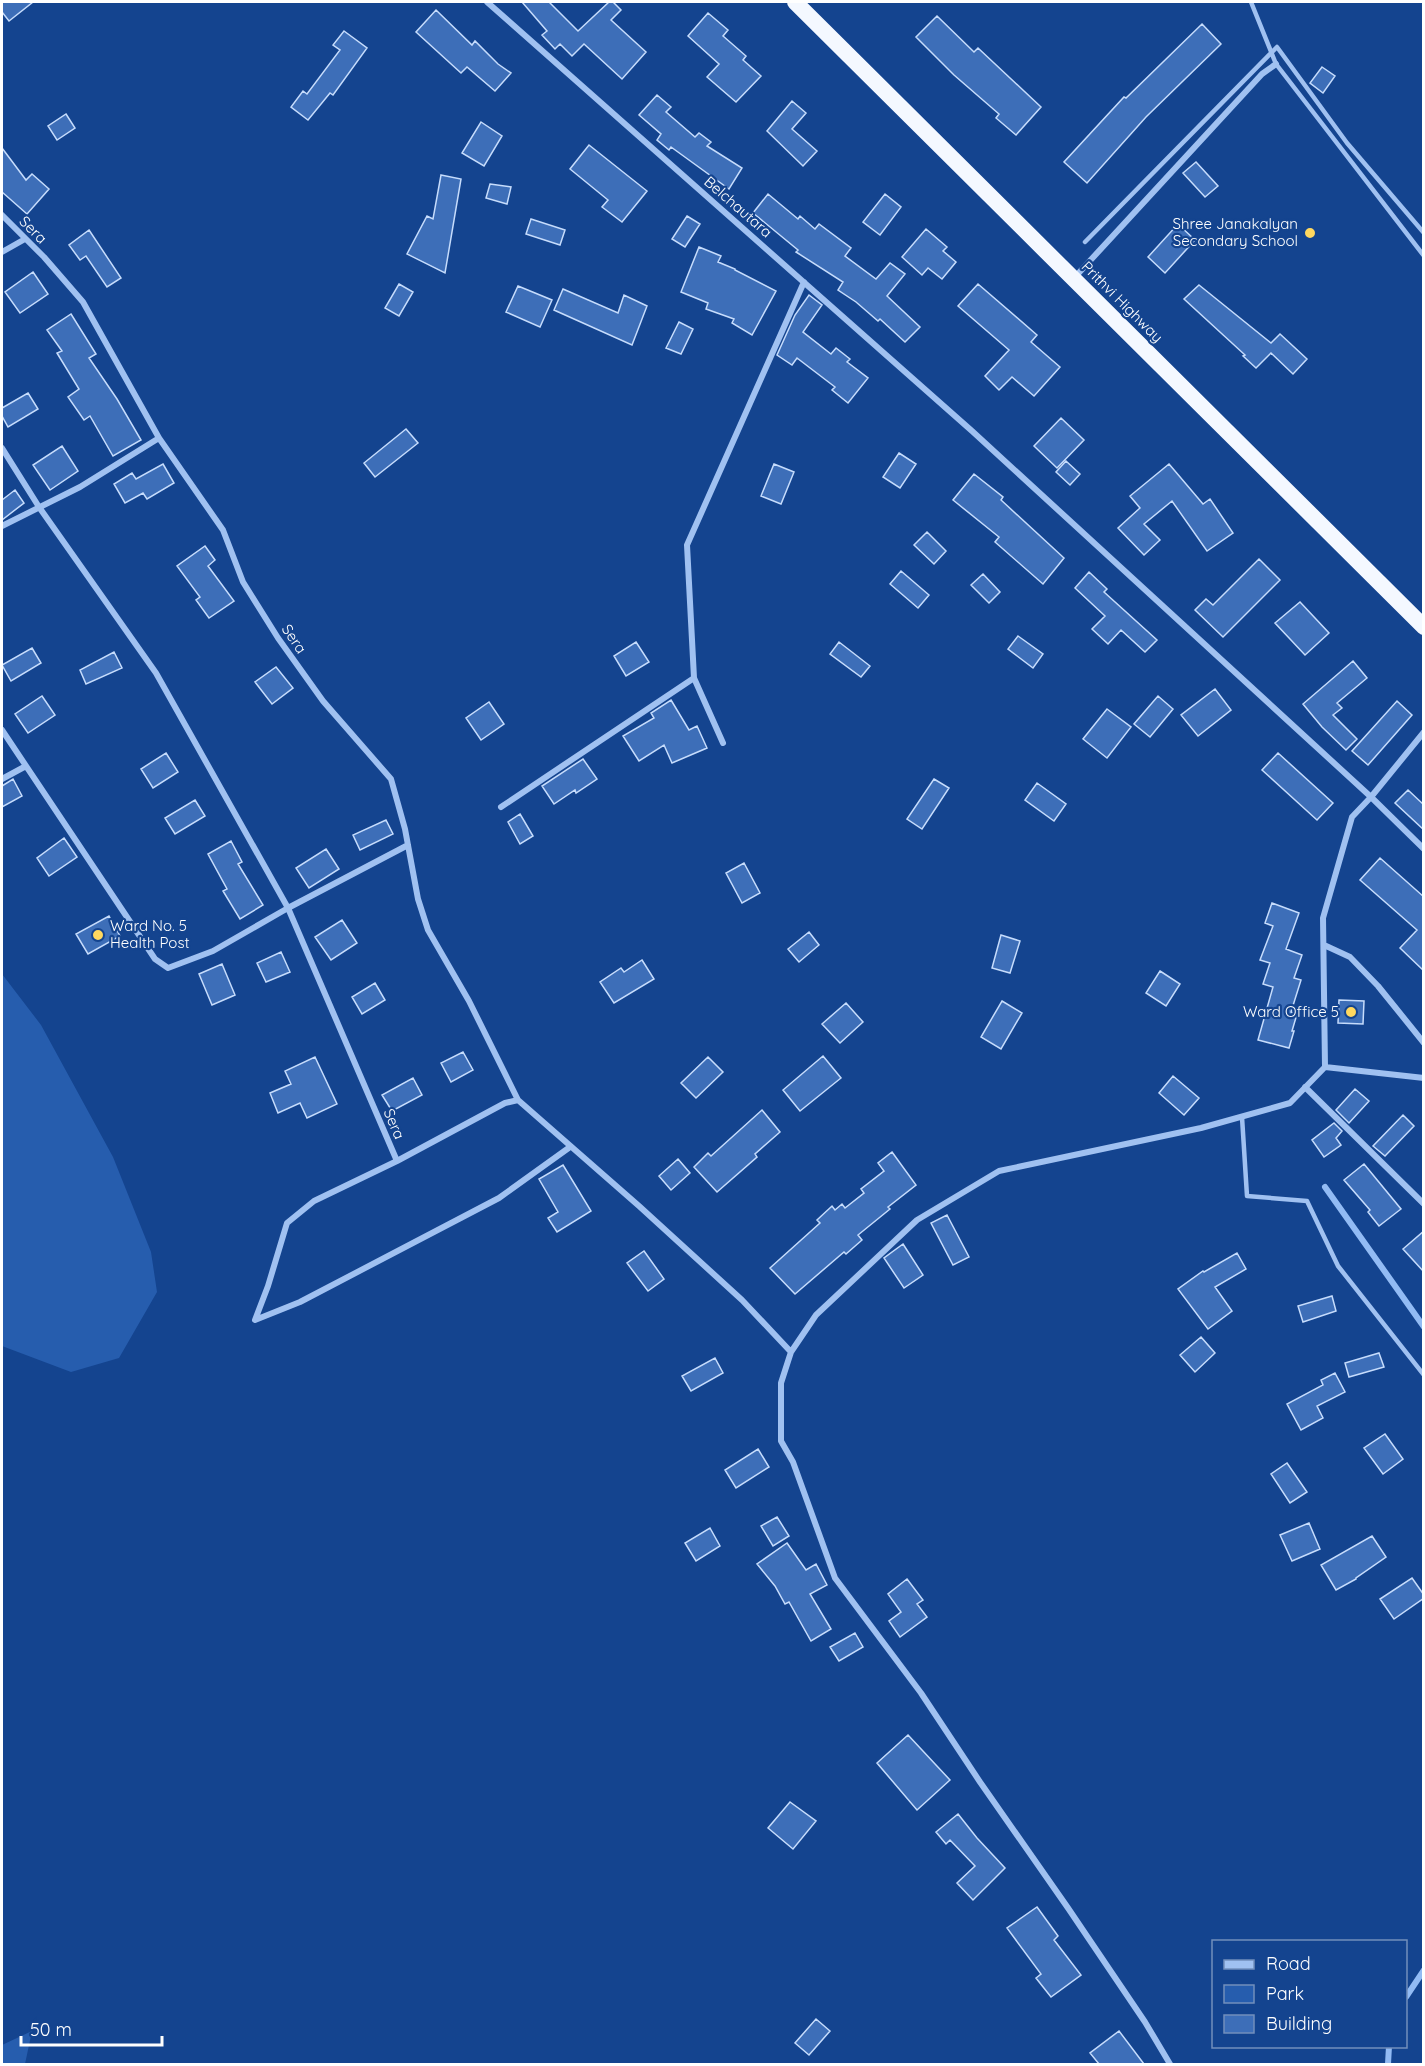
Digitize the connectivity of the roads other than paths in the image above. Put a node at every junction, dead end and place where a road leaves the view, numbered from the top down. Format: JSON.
{"nodes":[{"id":1,"x":487,"y":2,"type":"edge"},
{"id":2,"x":795,"y":2,"type":"edge"},
{"id":3,"x":1251,"y":2,"type":"edge"},
{"id":4,"x":1276,"y":64,"type":"junction"},
{"id":5,"x":2,"y":215,"type":"edge"},
{"id":6,"x":1424,"y":233,"type":"edge"},
{"id":7,"x":25,"y":239,"type":"junction"},
{"id":8,"x":1085,"y":242,"type":"dead end"},
{"id":9,"x":2,"y":252,"type":"edge"},
{"id":10,"x":1424,"y":256,"type":"edge"},
{"id":11,"x":1073,"y":279,"type":"junction"},
{"id":12,"x":804,"y":282,"type":"junction"},
{"id":13,"x":159,"y":438,"type":"junction"},
{"id":14,"x":2,"y":448,"type":"edge"},
{"id":15,"x":39,"y":507,"type":"junction"},
{"id":16,"x":2,"y":526,"type":"edge"},
{"id":17,"x":1424,"y":627,"type":"edge"},
{"id":18,"x":694,"y":678,"type":"junction"},
{"id":19,"x":2,"y":730,"type":"edge"},
{"id":20,"x":1424,"y":732,"type":"edge"},
{"id":21,"x":723,"y":742,"type":"dead end"},
{"id":22,"x":26,"y":766,"type":"junction"},
{"id":23,"x":2,"y":779,"type":"edge"},
{"id":24,"x":1371,"y":797,"type":"junction"},
{"id":25,"x":501,"y":807,"type":"dead end"},
{"id":26,"x":408,"y":845,"type":"junction"},
{"id":27,"x":1424,"y":849,"type":"edge"},
{"id":28,"x":288,"y":908,"type":"junction"},
{"id":29,"x":1324,"y":945,"type":"junction"},
{"id":30,"x":1424,"y":1043,"type":"edge"},
{"id":31,"x":1325,"y":1067,"type":"junction"},
{"id":32,"x":1424,"y":1078,"type":"edge"},
{"id":33,"x":1305,"y":1087,"type":"junction"},
{"id":34,"x":518,"y":1100,"type":"junction"},
{"id":35,"x":1242,"y":1117,"type":"junction"},
{"id":36,"x":570,"y":1147,"type":"junction"},
{"id":37,"x":397,"y":1161,"type":"junction"},
{"id":38,"x":1424,"y":1204,"type":"edge"},
{"id":39,"x":791,"y":1352,"type":"junction"},
{"id":40,"x":1424,"y":1375,"type":"edge"},
{"id":41,"x":1170,"y":2064,"type":"edge"}],
"edges":[{"from":1,"to":12,"type":"street","name":"Belchautara"},
{"from":2,"to":11,"type":"highway","name":"Prithvi Highway"},
{"from":3,"to":4,"type":"lane"},
{"from":4,"to":10,"type":"lane"},
{"from":4,"to":11,"type":"street"},
{"from":5,"to":7,"type":"street","name":"Sera"},
{"from":6,"to":8,"type":"lane"},
{"from":7,"to":9,"type":"street"},
{"from":7,"to":13,"type":"street","name":"Sera"},
{"from":11,"to":17,"type":"highway","name":"Prithvi Highway"},
{"from":12,"to":18,"type":"street"},
{"from":12,"to":24,"type":"street","name":"Belchautara"},
{"from":13,"to":15,"type":"street"},
{"from":13,"to":26,"type":"street","name":"Sera"},
{"from":14,"to":15,"type":"street","name":"Sera"},
{"from":15,"to":16,"type":"street"},
{"from":15,"to":28,"type":"street","name":"Sera"},
{"from":18,"to":21,"type":"street"},
{"from":18,"to":25,"type":"street"},
{"from":19,"to":22,"type":"street"},
{"from":20,"to":24,"type":"street"},
{"from":22,"to":23,"type":"street"},
{"from":22,"to":28,"type":"street"},
{"from":24,"to":27,"type":"street","name":"Belchautara"},
{"from":24,"to":29,"type":"street"},
{"from":26,"to":28,"type":"street"},
{"from":26,"to":34,"type":"street","name":"Sera"},
{"from":28,"to":37,"type":"street","name":"Sera"},
{"from":29,"to":30,"type":"street"},
{"from":29,"to":31,"type":"street"},
{"from":31,"to":32,"type":"street"},
{"from":31,"to":33,"type":"street"},
{"from":33,"to":35,"type":"street"},
{"from":33,"to":38,"type":"street"},
{"from":34,"to":36,"type":"street","name":"Sera"},
{"from":34,"to":37,"type":"street","name":"Sera"},
{"from":35,"to":39,"type":"street"},
{"from":35,"to":40,"type":"lane"},
{"from":36,"to":37,"type":"street"},
{"from":36,"to":39,"type":"street","name":"Sera"},
{"from":39,"to":41,"type":"street"}]}
